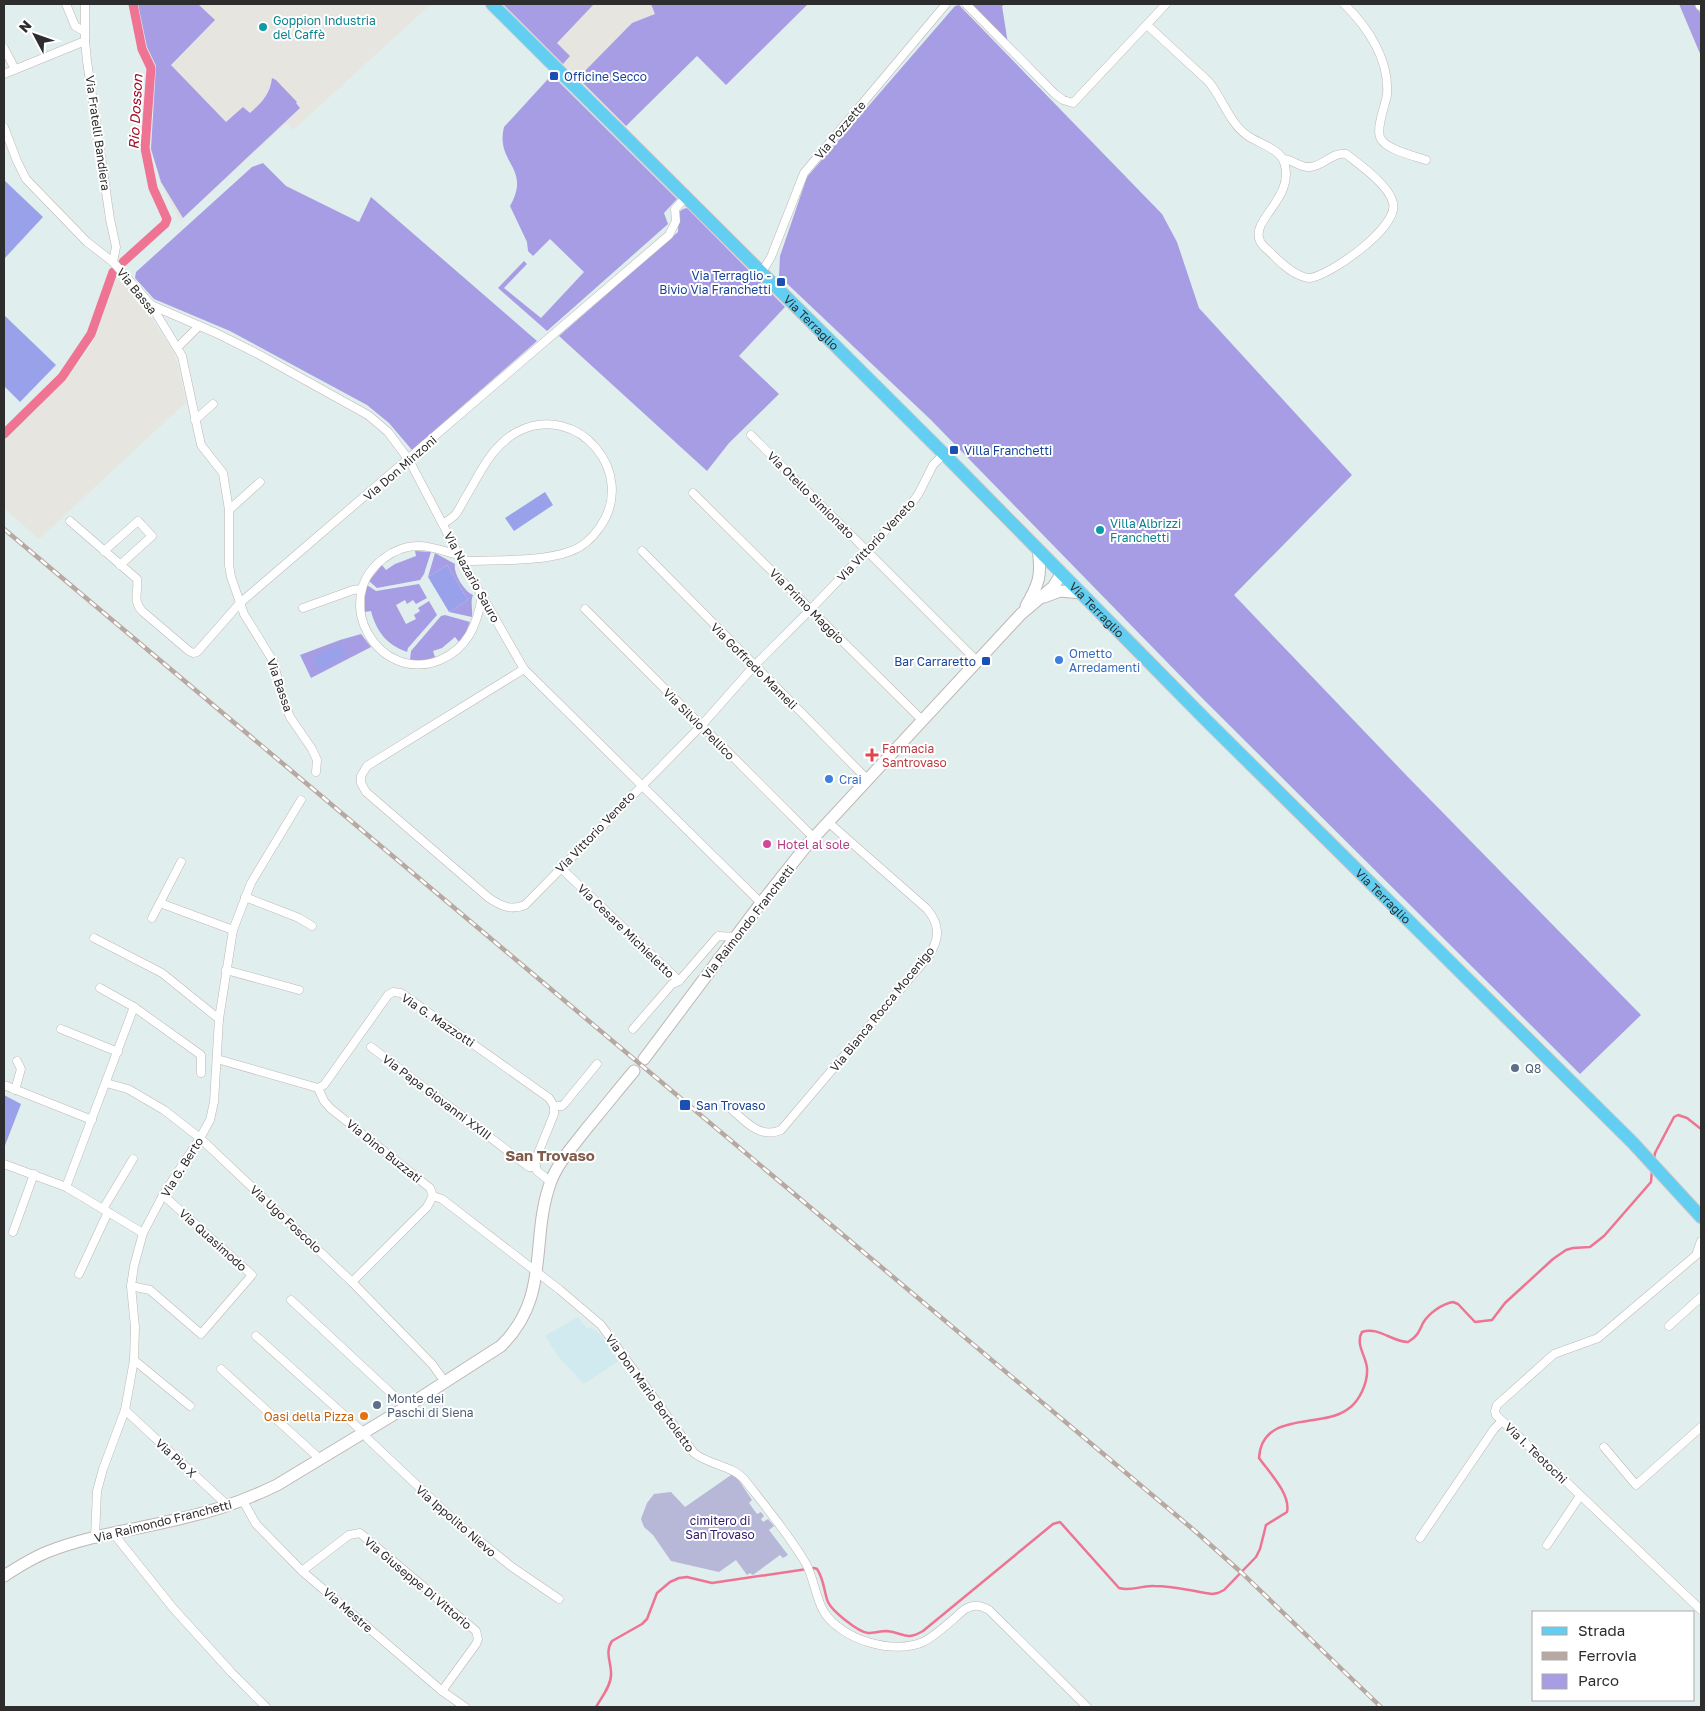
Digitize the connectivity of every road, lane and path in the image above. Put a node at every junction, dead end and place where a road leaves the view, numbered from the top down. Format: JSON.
{"nodes":[{"id":1,"x":66,"y":4,"type":"edge"},
{"id":2,"x":85,"y":4,"type":"edge"},
{"id":3,"x":492,"y":4,"type":"edge"},
{"id":4,"x":946,"y":4,"type":"edge"},
{"id":5,"x":966,"y":4,"type":"edge"},
{"id":6,"x":1166,"y":4,"type":"edge"},
{"id":7,"x":1344,"y":4,"type":"edge"},
{"id":8,"x":1147,"y":25,"type":"junction"},
{"id":9,"x":85,"y":37,"type":"junction"},
{"id":10,"x":4,"y":48,"type":"edge"},
{"id":11,"x":15,"y":69,"type":"junction"},
{"id":12,"x":4,"y":74,"type":"edge"},
{"id":13,"x":4,"y":127,"type":"edge"},
{"id":14,"x":1283,"y":158,"type":"junction"},
{"id":15,"x":1426,"y":160,"type":"dead end"},
{"id":16,"x":686,"y":197,"type":"junction"},
{"id":17,"x":113,"y":262,"type":"junction"},
{"id":18,"x":762,"y":272,"type":"junction"},
{"id":19,"x":151,"y":304,"type":"junction"},
{"id":20,"x":199,"y":326,"type":"junction"},
{"id":21,"x":178,"y":347,"type":"junction"},
{"id":22,"x":213,"y":404,"type":"dead end"},
{"id":23,"x":195,"y":420,"type":"junction"},
{"id":24,"x":751,"y":435,"type":"dead end"},
{"id":25,"x":944,"y":454,"type":"junction"},
{"id":26,"x":409,"y":460,"type":"junction"},
{"id":27,"x":260,"y":482,"type":"dead end"},
{"id":28,"x":693,"y":492,"type":"dead end"},
{"id":29,"x":229,"y":510,"type":"junction"},
{"id":30,"x":70,"y":521,"type":"dead end"},
{"id":31,"x":443,"y":524,"type":"junction"},
{"id":32,"x":1038,"y":549,"type":"junction"},
{"id":33,"x":867,"y":550,"type":"junction"},
{"id":34,"x":104,"y":551,"type":"junction"},
{"id":35,"x":642,"y":551,"type":"dead end"},
{"id":36,"x":460,"y":558,"type":"junction"},
{"id":37,"x":120,"y":565,"type":"junction"},
{"id":38,"x":1062,"y":573,"type":"junction"},
{"id":39,"x":1037,"y":586,"type":"junction"},
{"id":40,"x":362,"y":589,"type":"junction"},
{"id":41,"x":1082,"y":593,"type":"junction"},
{"id":42,"x":482,"y":596,"type":"junction"},
{"id":43,"x":1040,"y":598,"type":"junction"},
{"id":44,"x":240,"y":604,"type":"junction"},
{"id":45,"x":303,"y":608,"type":"dead end"},
{"id":46,"x":585,"y":609,"type":"dead end"},
{"id":47,"x":810,"y":610,"type":"junction"},
{"id":48,"x":1021,"y":614,"type":"junction"},
{"id":49,"x":977,"y":662,"type":"junction"},
{"id":50,"x":754,"y":666,"type":"junction"},
{"id":51,"x":524,"y":669,"type":"junction"},
{"id":52,"x":922,"y":720,"type":"junction"},
{"id":53,"x":700,"y":726,"type":"junction"},
{"id":54,"x":316,"y":772,"type":"dead end"},
{"id":55,"x":867,"y":779,"type":"junction"},
{"id":56,"x":642,"y":785,"type":"junction"},
{"id":57,"x":301,"y":800,"type":"dead end"},
{"id":58,"x":828,"y":822,"type":"junction"},
{"id":59,"x":814,"y":838,"type":"junction"},
{"id":60,"x":181,"y":862,"type":"dead end"},
{"id":61,"x":561,"y":868,"type":"junction"},
{"id":62,"x":245,"y":897,"type":"junction"},
{"id":63,"x":160,"y":903,"type":"junction"},
{"id":64,"x":761,"y":903,"type":"junction"},
{"id":65,"x":152,"y":918,"type":"dead end"},
{"id":66,"x":312,"y":926,"type":"dead end"},
{"id":67,"x":233,"y":930,"type":"junction"},
{"id":68,"x":736,"y":937,"type":"junction"},
{"id":69,"x":94,"y":938,"type":"dead end"},
{"id":70,"x":226,"y":970,"type":"junction"},
{"id":71,"x":679,"y":981,"type":"junction"},
{"id":72,"x":100,"y":988,"type":"dead end"},
{"id":73,"x":299,"y":990,"type":"dead end"},
{"id":74,"x":134,"y":1007,"type":"junction"},
{"id":75,"x":220,"y":1018,"type":"junction"},
{"id":76,"x":61,"y":1029,"type":"dead end"},
{"id":77,"x":633,"y":1029,"type":"dead end"},
{"id":78,"x":371,"y":1046,"type":"dead end"},
{"id":79,"x":118,"y":1052,"type":"junction"},
{"id":80,"x":217,"y":1059,"type":"junction"},
{"id":81,"x":644,"y":1059,"type":"dead end"},
{"id":82,"x":17,"y":1061,"type":"dead end"},
{"id":83,"x":598,"y":1064,"type":"dead end"},
{"id":84,"x":200,"y":1072,"type":"dead end"},
{"id":85,"x":634,"y":1072,"type":"dead end"},
{"id":86,"x":106,"y":1083,"type":"junction"},
{"id":87,"x":4,"y":1085,"type":"edge"},
{"id":88,"x":318,"y":1088,"type":"junction"},
{"id":89,"x":15,"y":1090,"type":"junction"},
{"id":90,"x":727,"y":1105,"type":"dead end"},
{"id":91,"x":554,"y":1106,"type":"junction"},
{"id":92,"x":92,"y":1120,"type":"junction"},
{"id":93,"x":200,"y":1138,"type":"junction"},
{"id":94,"x":133,"y":1159,"type":"dead end"},
{"id":95,"x":4,"y":1164,"type":"edge"},
{"id":96,"x":536,"y":1167,"type":"junction"},
{"id":97,"x":34,"y":1174,"type":"junction"},
{"id":98,"x":551,"y":1182,"type":"junction"},
{"id":99,"x":66,"y":1187,"type":"junction"},
{"id":100,"x":163,"y":1195,"type":"junction"},
{"id":101,"x":433,"y":1196,"type":"junction"},
{"id":102,"x":105,"y":1211,"type":"junction"},
{"id":103,"x":1701,"y":1217,"type":"edge"},
{"id":104,"x":13,"y":1232,"type":"dead end"},
{"id":105,"x":142,"y":1233,"type":"junction"},
{"id":106,"x":1701,"y":1242,"type":"edge"},
{"id":107,"x":1698,"y":1253,"type":"edge"},
{"id":108,"x":537,"y":1273,"type":"junction"},
{"id":109,"x":79,"y":1274,"type":"dead end"},
{"id":110,"x":352,"y":1282,"type":"junction"},
{"id":111,"x":132,"y":1286,"type":"junction"},
{"id":112,"x":1701,"y":1297,"type":"edge"},
{"id":113,"x":291,"y":1300,"type":"dead end"},
{"id":114,"x":1669,"y":1326,"type":"dead end"},
{"id":115,"x":256,"y":1336,"type":"dead end"},
{"id":116,"x":134,"y":1360,"type":"junction"},
{"id":117,"x":221,"y":1370,"type":"dead end"},
{"id":118,"x":445,"y":1382,"type":"junction"},
{"id":119,"x":190,"y":1406,"type":"dead end"},
{"id":120,"x":406,"y":1407,"type":"junction"},
{"id":121,"x":125,"y":1410,"type":"junction"},
{"id":122,"x":1502,"y":1421,"type":"junction"},
{"id":123,"x":1701,"y":1427,"type":"edge"},
{"id":124,"x":363,"y":1432,"type":"junction"},
{"id":125,"x":1604,"y":1447,"type":"dead end"},
{"id":126,"x":320,"y":1458,"type":"junction"},
{"id":127,"x":1580,"y":1496,"type":"junction"},
{"id":128,"x":243,"y":1501,"type":"junction"},
{"id":129,"x":228,"y":1505,"type":"junction"},
{"id":130,"x":113,"y":1534,"type":"junction"},
{"id":131,"x":95,"y":1538,"type":"junction"},
{"id":132,"x":1420,"y":1538,"type":"dead end"},
{"id":133,"x":1547,"y":1545,"type":"dead end"},
{"id":134,"x":302,"y":1571,"type":"junction"},
{"id":135,"x":4,"y":1576,"type":"edge"},
{"id":136,"x":559,"y":1599,"type":"dead end"},
{"id":137,"x":1701,"y":1610,"type":"edge"},
{"id":138,"x":442,"y":1690,"type":"junction"},
{"id":139,"x":266,"y":1707,"type":"edge"},
{"id":140,"x":465,"y":1707,"type":"edge"},
{"id":141,"x":1088,"y":1707,"type":"edge"}],
"edges":[{"from":1,"to":9,"type":"street"},
{"from":2,"to":9,"type":"street","name":"Via Fratelli Bandiera"},
{"from":3,"to":16,"type":"main road","name":"Via Terraglio"},
{"from":4,"to":18,"type":"street","name":"Via Pozzette"},
{"from":5,"to":8,"type":"street"},
{"from":6,"to":8,"type":"street"},
{"from":7,"to":15,"type":"street"},
{"from":8,"to":14,"type":"street"},
{"from":9,"to":11,"type":"street"},
{"from":9,"to":17,"type":"street","name":"Via Fratelli Bandiera"},
{"from":10,"to":11,"type":"street"},
{"from":11,"to":12,"type":"street"},
{"from":13,"to":17,"type":"street","name":"Via Bassa"},
{"from":14,"to":14,"type":"street"},
{"from":16,"to":18,"type":"main road","name":"Via Terraglio"},
{"from":16,"to":26,"type":"street","name":"Via Don Minzoni"},
{"from":17,"to":19,"type":"street","name":"Via Bassa"},
{"from":18,"to":25,"type":"main road","name":"Via Terraglio"},
{"from":19,"to":20,"type":"street","name":"Via Nazario Sauro"},
{"from":19,"to":21,"type":"street","name":"Via Bassa"},
{"from":20,"to":21,"type":"street"},
{"from":20,"to":26,"type":"street","name":"Via Nazario Sauro"},
{"from":21,"to":23,"type":"street","name":"Via Bassa"},
{"from":22,"to":23,"type":"street"},
{"from":23,"to":29,"type":"street","name":"Via Bassa"},
{"from":24,"to":33,"type":"street","name":"Via Otello Simionato"},
{"from":25,"to":32,"type":"main road","name":"Via Terraglio"},
{"from":25,"to":33,"type":"street","name":"Via Vittorio Veneto"},
{"from":26,"to":31,"type":"street","name":"Via Nazario Sauro"},
{"from":26,"to":44,"type":"street","name":"Via Don Minzoni"},
{"from":27,"to":29,"type":"street"},
{"from":28,"to":47,"type":"street","name":"Via Primo Maggio"},
{"from":29,"to":44,"type":"street","name":"Via Bassa"},
{"from":30,"to":34,"type":"street","name":"Via Don Minzoni"},
{"from":31,"to":36,"type":"street","name":"Via Nazario Sauro"},
{"from":31,"to":36,"type":"street"},
{"from":32,"to":38,"type":"main road","name":"Via Terraglio"},
{"from":32,"to":39,"type":"street","name":"Via Raimondo Franchetti"},
{"from":33,"to":47,"type":"street","name":"Via Vittorio Veneto"},
{"from":33,"to":49,"type":"street","name":"Via Otello Simionato"},
{"from":34,"to":37,"type":"street","name":"Via Don Minzoni"},
{"from":34,"to":37,"type":"street"},
{"from":35,"to":50,"type":"street","name":"Via Goffredo Mameli"},
{"from":36,"to":40,"type":"street"},
{"from":36,"to":42,"type":"street","name":"Via Nazario Sauro"},
{"from":37,"to":44,"type":"street","name":"Via Don Minzoni"},
{"from":38,"to":39,"type":"street"},
{"from":38,"to":41,"type":"main road","name":"Via Terraglio"},
{"from":38,"to":43,"type":"street","name":"Via Raimondo Franchetti"},
{"from":39,"to":48,"type":"street","name":"Via Raimondo Franchetti"},
{"from":40,"to":42,"type":"street"},
{"from":40,"to":45,"type":"street"},
{"from":41,"to":43,"type":"street","name":"Via Raimondo Franchetti"},
{"from":41,"to":103,"type":"main road","name":"Via Terraglio"},
{"from":42,"to":51,"type":"street","name":"Via Nazario Sauro"},
{"from":43,"to":48,"type":"street","name":"Via Raimondo Franchetti"},
{"from":44,"to":54,"type":"street","name":"Via Bassa"},
{"from":46,"to":53,"type":"street","name":"Via Silvio Pellico"},
{"from":47,"to":50,"type":"street","name":"Via Vittorio Veneto"},
{"from":47,"to":52,"type":"street","name":"Via Primo Maggio"},
{"from":48,"to":49,"type":"street","name":"Via Raimondo Franchetti"},
{"from":49,"to":52,"type":"street","name":"Via Raimondo Franchetti"},
{"from":50,"to":53,"type":"street","name":"Via Vittorio Veneto"},
{"from":50,"to":55,"type":"street","name":"Via Goffredo Mameli"},
{"from":51,"to":56,"type":"street","name":"Via Nazario Sauro"},
{"from":51,"to":61,"type":"street","name":"Via Vittorio Veneto"},
{"from":52,"to":55,"type":"street","name":"Via Raimondo Franchetti"},
{"from":53,"to":56,"type":"street","name":"Via Vittorio Veneto"},
{"from":53,"to":59,"type":"street","name":"Via Silvio Pellico"},
{"from":55,"to":58,"type":"street","name":"Via Raimondo Franchetti"},
{"from":56,"to":61,"type":"street","name":"Via Vittorio Veneto"},
{"from":56,"to":64,"type":"street","name":"Via Nazario Sauro"},
{"from":57,"to":62,"type":"street","name":"Via G. Berto"},
{"from":58,"to":59,"type":"street","name":"Via Raimondo Franchetti"},
{"from":58,"to":90,"type":"street","name":"Via Bianca Rocca Mocenigo"},
{"from":59,"to":64,"type":"street","name":"Via Raimondo Franchetti"},
{"from":60,"to":63,"type":"street"},
{"from":61,"to":71,"type":"street","name":"Via Cesare Michieletto"},
{"from":62,"to":66,"type":"street"},
{"from":62,"to":67,"type":"street","name":"Via G. Berto"},
{"from":63,"to":65,"type":"street"},
{"from":63,"to":67,"type":"street"},
{"from":64,"to":68,"type":"street","name":"Via Raimondo Franchetti"},
{"from":67,"to":70,"type":"street","name":"Via G. Berto"},
{"from":68,"to":71,"type":"street","name":"Via Cesare Michieletto"},
{"from":68,"to":81,"type":"street","name":"Via Raimondo Franchetti"},
{"from":69,"to":75,"type":"street"},
{"from":70,"to":73,"type":"street"},
{"from":70,"to":75,"type":"street","name":"Via G. Berto"},
{"from":71,"to":77,"type":"street"},
{"from":72,"to":74,"type":"street"},
{"from":74,"to":79,"type":"street"},
{"from":74,"to":84,"type":"street"},
{"from":75,"to":80,"type":"street","name":"Via G. Berto"},
{"from":76,"to":79,"type":"street"},
{"from":78,"to":96,"type":"street","name":"Via Papa Giovanni XXIII"},
{"from":79,"to":86,"type":"street"},
{"from":80,"to":88,"type":"street"},
{"from":80,"to":93,"type":"street","name":"Via G. Berto"},
{"from":82,"to":89,"type":"street"},
{"from":83,"to":91,"type":"street"},
{"from":85,"to":98,"type":"street","name":"Via Raimondo Franchetti"},
{"from":86,"to":92,"type":"street"},
{"from":86,"to":93,"type":"street","name":"Via Ugo Foscolo"},
{"from":87,"to":89,"type":"street"},
{"from":88,"to":91,"type":"street","name":"Via G. Mazzotti"},
{"from":88,"to":101,"type":"street","name":"Via Dino Buzzati"},
{"from":89,"to":92,"type":"street"},
{"from":91,"to":96,"type":"street"},
{"from":92,"to":99,"type":"street"},
{"from":93,"to":100,"type":"street","name":"Via G. Berto"},
{"from":93,"to":110,"type":"street","name":"Via Ugo Foscolo"},
{"from":94,"to":102,"type":"street"},
{"from":95,"to":97,"type":"street"},
{"from":96,"to":98,"type":"street","name":"Via Papa Giovanni XXIII"},
{"from":97,"to":99,"type":"street"},
{"from":97,"to":104,"type":"street"},
{"from":98,"to":108,"type":"street","name":"Via Raimondo Franchetti"},
{"from":99,"to":102,"type":"street"},
{"from":100,"to":105,"type":"street","name":"Via G. Berto"},
{"from":100,"to":111,"type":"street","name":"Via Quasimodo"},
{"from":101,"to":108,"type":"street","name":"Via Dino Buzzati"},
{"from":101,"to":110,"type":"street"},
{"from":102,"to":105,"type":"street"},
{"from":102,"to":109,"type":"street"},
{"from":105,"to":111,"type":"street","name":"Via G. Berto"},
{"from":106,"to":107,"type":"street","name":"Via I. Teotochi"},
{"from":107,"to":122,"type":"street","name":"Via I. Teotochi"},
{"from":108,"to":118,"type":"street","name":"Via Raimondo Franchetti"},
{"from":108,"to":141,"type":"street","name":"Via Don Mario Bortoletto"},
{"from":110,"to":118,"type":"street","name":"Via Ugo Foscolo"},
{"from":111,"to":116,"type":"street","name":"Via G. Berto"},
{"from":112,"to":114,"type":"street"},
{"from":113,"to":120,"type":"street"},
{"from":115,"to":124,"type":"street"},
{"from":116,"to":119,"type":"street"},
{"from":116,"to":121,"type":"street","name":"Via G. Berto"},
{"from":117,"to":126,"type":"street"},
{"from":118,"to":120,"type":"street","name":"Via Raimondo Franchetti"},
{"from":120,"to":124,"type":"street","name":"Via Raimondo Franchetti"},
{"from":121,"to":129,"type":"street","name":"Via Pio X"},
{"from":121,"to":131,"type":"street","name":"Via G. Berto"},
{"from":122,"to":127,"type":"street","name":"Via I. Teotochi"},
{"from":122,"to":132,"type":"street"},
{"from":123,"to":125,"type":"street"},
{"from":124,"to":126,"type":"street","name":"Via Raimondo Franchetti"},
{"from":124,"to":136,"type":"street","name":"Via Ippolito Nievo"},
{"from":126,"to":128,"type":"street","name":"Via Raimondo Franchetti"},
{"from":127,"to":133,"type":"street"},
{"from":127,"to":137,"type":"street","name":"Via I. Teotochi"},
{"from":128,"to":129,"type":"street","name":"Via Raimondo Franchetti"},
{"from":128,"to":134,"type":"street","name":"Via Mestre"},
{"from":129,"to":130,"type":"street","name":"Via Raimondo Franchetti"},
{"from":130,"to":131,"type":"street","name":"Via Raimondo Franchetti"},
{"from":130,"to":139,"type":"street"},
{"from":131,"to":135,"type":"street","name":"Via Raimondo Franchetti"},
{"from":134,"to":138,"type":"street","name":"Via Mestre"},
{"from":134,"to":138,"type":"street","name":"Via Giuseppe Di Vittorio"},
{"from":138,"to":140,"type":"street","name":"Via Mestre"}]}
